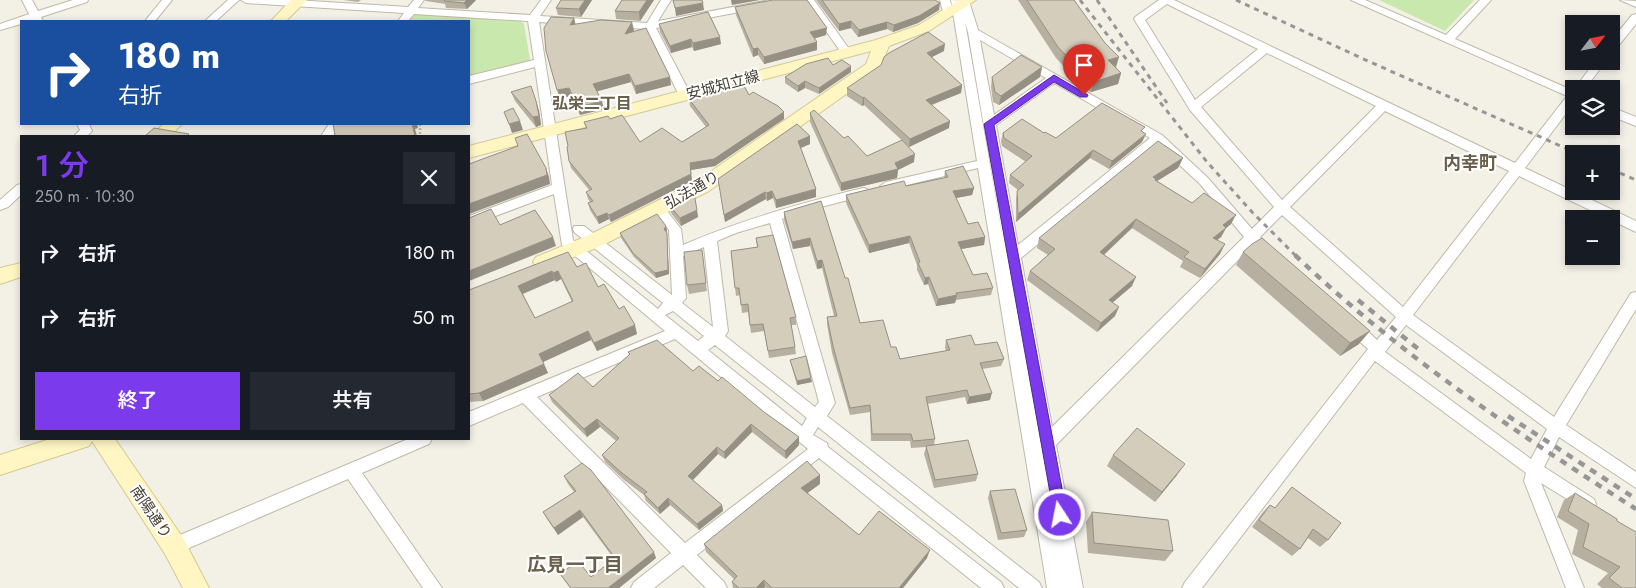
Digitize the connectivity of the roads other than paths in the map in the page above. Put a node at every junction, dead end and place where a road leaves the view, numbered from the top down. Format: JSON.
{"nodes":[{"id":1,"x":28,"y":0,"type":"edge"},
{"id":2,"x":83,"y":0,"type":"edge"},
{"id":3,"x":167,"y":0,"type":"edge"},
{"id":4,"x":234,"y":0,"type":"edge"},
{"id":5,"x":246,"y":0,"type":"edge"},
{"id":6,"x":419,"y":0,"type":"edge"},
{"id":7,"x":546,"y":0,"type":"edge"},
{"id":8,"x":666,"y":0,"type":"edge"},
{"id":9,"x":786,"y":0,"type":"edge"},
{"id":10,"x":809,"y":0,"type":"edge"},
{"id":11,"x":1166,"y":0,"type":"edge"},
{"id":12,"x":1356,"y":0,"type":"edge"},
{"id":13,"x":1486,"y":0,"type":"edge"},
{"id":14,"x":1625,"y":0,"type":"edge"},
{"id":15,"x":298,"y":1,"type":"edge"},
{"id":16,"x":957,"y":4,"type":"edge"},
{"id":17,"x":1636,"y":4,"type":"edge"},
{"id":18,"x":410,"y":10,"type":"junction"},
{"id":19,"x":1636,"y":17,"type":"edge"},
{"id":20,"x":37,"y":18,"type":"edge"},
{"id":21,"x":533,"y":18,"type":"junction"},
{"id":22,"x":151,"y":20,"type":"edge"},
{"id":23,"x":211,"y":20,"type":"edge"},
{"id":24,"x":279,"y":20,"type":"edge"},
{"id":25,"x":404,"y":20,"type":"edge"},
{"id":26,"x":20,"y":22,"type":"edge"},
{"id":27,"x":0,"y":26,"type":"edge"},
{"id":28,"x":650,"y":26,"type":"junction"},
{"id":29,"x":973,"y":32,"type":"junction"},
{"id":30,"x":1620,"y":37,"type":"edge"},
{"id":31,"x":1448,"y":40,"type":"junction"},
{"id":32,"x":882,"y":43,"type":"junction"},
{"id":33,"x":1266,"y":48,"type":"junction"},
{"id":34,"x":847,"y":53,"type":"junction"},
{"id":35,"x":540,"y":62,"type":"junction"},
{"id":36,"x":1594,"y":70,"type":"edge"},
{"id":37,"x":1054,"y":78,"type":"junction"},
{"id":38,"x":470,"y":80,"type":"edge"},
{"id":39,"x":1586,"y":80,"type":"edge"},
{"id":40,"x":1565,"y":91,"type":"edge"},
{"id":41,"x":685,"y":95,"type":"junction"},
{"id":42,"x":1384,"y":105,"type":"junction"},
{"id":43,"x":1565,"y":106,"type":"edge"},
{"id":44,"x":1194,"y":107,"type":"junction"},
{"id":45,"x":1620,"y":115,"type":"edge"},
{"id":46,"x":1636,"y":122,"type":"edge"},
{"id":47,"x":989,"y":124,"type":"junction"},
{"id":48,"x":172,"y":125,"type":"edge"},
{"id":49,"x":549,"y":131,"type":"junction"},
{"id":50,"x":161,"y":135,"type":"edge"},
{"id":51,"x":1158,"y":138,"type":"junction"},
{"id":52,"x":470,"y":152,"type":"edge"},
{"id":53,"x":975,"y":165,"type":"dead end"},
{"id":54,"x":1516,"y":169,"type":"junction"},
{"id":55,"x":558,"y":188,"type":"junction"},
{"id":56,"x":20,"y":189,"type":"edge"},
{"id":57,"x":0,"y":205,"type":"edge"},
{"id":58,"x":1282,"y":208,"type":"junction"},
{"id":59,"x":659,"y":209,"type":"junction"},
{"id":60,"x":775,"y":218,"type":"junction"},
{"id":61,"x":470,"y":221,"type":"edge"},
{"id":62,"x":1636,"y":227,"type":"edge"},
{"id":63,"x":579,"y":229,"type":"dead end"},
{"id":64,"x":710,"y":238,"type":"junction"},
{"id":65,"x":1252,"y":238,"type":"junction"},
{"id":66,"x":594,"y":241,"type":"junction"},
{"id":67,"x":576,"y":249,"type":"junction"},
{"id":68,"x":677,"y":253,"type":"junction"},
{"id":69,"x":1013,"y":257,"type":"junction"},
{"id":70,"x":1282,"y":264,"type":"edge"},
{"id":71,"x":20,"y":270,"type":"edge"},
{"id":72,"x":522,"y":270,"type":"edge"},
{"id":73,"x":0,"y":276,"type":"edge"},
{"id":74,"x":1636,"y":297,"type":"edge"},
{"id":75,"x":672,"y":303,"type":"junction"},
{"id":76,"x":1403,"y":315,"type":"junction"},
{"id":77,"x":657,"y":316,"type":"junction"},
{"id":78,"x":1341,"y":317,"type":"edge"},
{"id":79,"x":677,"y":332,"type":"junction"},
{"id":80,"x":714,"y":337,"type":"junction"},
{"id":81,"x":698,"y":350,"type":"junction"},
{"id":82,"x":1376,"y":351,"type":"junction"},
{"id":83,"x":526,"y":396,"type":"junction"},
{"id":84,"x":817,"y":417,"type":"junction"},
{"id":85,"x":470,"y":420,"type":"edge"},
{"id":86,"x":1556,"y":427,"type":"junction"},
{"id":87,"x":803,"y":436,"type":"junction"},
{"id":88,"x":78,"y":440,"type":"edge"},
{"id":89,"x":103,"y":440,"type":"edge"},
{"id":90,"x":422,"y":440,"type":"edge"},
{"id":91,"x":1047,"y":443,"type":"junction"},
{"id":92,"x":821,"y":448,"type":"junction"},
{"id":93,"x":0,"y":465,"type":"edge"},
{"id":94,"x":1534,"y":470,"type":"junction"},
{"id":95,"x":352,"y":471,"type":"junction"},
{"id":96,"x":1636,"y":481,"type":"edge"},
{"id":97,"x":1605,"y":514,"type":"edge"},
{"id":98,"x":174,"y":546,"type":"junction"},
{"id":99,"x":684,"y":554,"type":"junction"},
{"id":100,"x":196,"y":588,"type":"edge"},
{"id":101,"x":433,"y":588,"type":"edge"},
{"id":102,"x":640,"y":588,"type":"edge"},
{"id":103,"x":718,"y":588,"type":"edge"},
{"id":104,"x":995,"y":588,"type":"edge"},
{"id":105,"x":1033,"y":588,"type":"edge"},
{"id":106,"x":1056,"y":588,"type":"edge"},
{"id":107,"x":1074,"y":588,"type":"edge"},
{"id":108,"x":1191,"y":588,"type":"edge"},
{"id":109,"x":1575,"y":588,"type":"edge"}],
"edges":[{"from":1,"to":20,"type":"street"},
{"from":2,"to":20,"type":"street"},
{"from":3,"to":22,"type":"street"},
{"from":4,"to":23,"type":"street"},
{"from":5,"to":15,"type":"street"},
{"from":6,"to":18,"type":"street"},
{"from":7,"to":21,"type":"street"},
{"from":8,"to":28,"type":"street"},
{"from":9,"to":28,"type":"street"},
{"from":10,"to":34,"type":"street"},
{"from":11,"to":33,"type":"street"},
{"from":11,"to":44,"type":"street"},
{"from":12,"to":31,"type":"street"},
{"from":13,"to":31,"type":"street"},
{"from":14,"to":17,"type":"street"},
{"from":15,"to":18,"type":"street"},
{"from":15,"to":24,"type":"street"},
{"from":16,"to":29,"type":"street"},
{"from":16,"to":32,"type":"street","name":"安城知立線"},
{"from":16,"to":106,"type":"street"},
{"from":18,"to":21,"type":"street"},
{"from":18,"to":25,"type":"street"},
{"from":19,"to":30,"type":"street"},
{"from":21,"to":28,"type":"street"},
{"from":21,"to":35,"type":"street"},
{"from":26,"to":27,"type":"street"},
{"from":28,"to":41,"type":"street"},
{"from":29,"to":37,"type":"street"},
{"from":29,"to":47,"type":"street"},
{"from":31,"to":40,"type":"street"},
{"from":32,"to":34,"type":"street","name":"安城知立線"},
{"from":32,"to":59,"type":"street","name":"弘法通り"},
{"from":33,"to":42,"type":"street"},
{"from":33,"to":44,"type":"street"},
{"from":34,"to":41,"type":"street","name":"安城知立線"},
{"from":35,"to":38,"type":"street"},
{"from":35,"to":49,"type":"street"},
{"from":36,"to":39,"type":"street"},
{"from":37,"to":47,"type":"street"},
{"from":37,"to":51,"type":"street"},
{"from":41,"to":49,"type":"street","name":"安城知立線"},
{"from":42,"to":54,"type":"street"},
{"from":42,"to":58,"type":"street"},
{"from":43,"to":54,"type":"street"},
{"from":44,"to":58,"type":"street"},
{"from":45,"to":46,"type":"street"},
{"from":47,"to":69,"type":"street"},
{"from":48,"to":50,"type":"street"},
{"from":49,"to":52,"type":"street","name":"安城知立線"},
{"from":49,"to":55,"type":"street"},
{"from":51,"to":65,"type":"street"},
{"from":51,"to":69,"type":"street"},
{"from":53,"to":60,"type":"street"},
{"from":54,"to":62,"type":"street"},
{"from":54,"to":76,"type":"street"},
{"from":55,"to":61,"type":"street"},
{"from":55,"to":67,"type":"street"},
{"from":56,"to":57,"type":"street"},
{"from":58,"to":65,"type":"street"},
{"from":58,"to":76,"type":"street"},
{"from":59,"to":66,"type":"street","name":"弘法通り"},
{"from":59,"to":68,"type":"street"},
{"from":60,"to":64,"type":"street"},
{"from":60,"to":84,"type":"street"},
{"from":63,"to":66,"type":"street"},
{"from":64,"to":68,"type":"street"},
{"from":64,"to":80,"type":"street"},
{"from":65,"to":70,"type":"street"},
{"from":65,"to":91,"type":"street"},
{"from":66,"to":67,"type":"street","name":"弘法通り"},
{"from":66,"to":75,"type":"street"},
{"from":67,"to":72,"type":"street","name":"弘法通り"},
{"from":67,"to":77,"type":"street"},
{"from":68,"to":75,"type":"street"},
{"from":69,"to":91,"type":"street"},
{"from":71,"to":73,"type":"street"},
{"from":74,"to":86,"type":"street"},
{"from":75,"to":77,"type":"street"},
{"from":75,"to":80,"type":"street"},
{"from":76,"to":82,"type":"street"},
{"from":76,"to":86,"type":"street"},
{"from":77,"to":79,"type":"street"},
{"from":78,"to":82,"type":"street"},
{"from":79,"to":81,"type":"street"},
{"from":79,"to":83,"type":"street"},
{"from":80,"to":81,"type":"street"},
{"from":80,"to":84,"type":"street"},
{"from":81,"to":87,"type":"street"},
{"from":82,"to":94,"type":"street"},
{"from":82,"to":108,"type":"street"},
{"from":83,"to":85,"type":"street"},
{"from":83,"to":99,"type":"street"},
{"from":84,"to":87,"type":"street"},
{"from":84,"to":105,"type":"street"},
{"from":86,"to":94,"type":"street"},
{"from":86,"to":96,"type":"street"},
{"from":87,"to":92,"type":"street"},
{"from":88,"to":93,"type":"street"},
{"from":89,"to":98,"type":"street","name":"南陽通り"},
{"from":90,"to":95,"type":"street"},
{"from":91,"to":107,"type":"street"},
{"from":92,"to":99,"type":"street"},
{"from":92,"to":104,"type":"street"},
{"from":94,"to":97,"type":"street"},
{"from":94,"to":109,"type":"street"},
{"from":95,"to":98,"type":"street"},
{"from":95,"to":101,"type":"street"},
{"from":98,"to":100,"type":"street","name":"南陽通り"},
{"from":99,"to":102,"type":"street"},
{"from":99,"to":103,"type":"street"}]}
